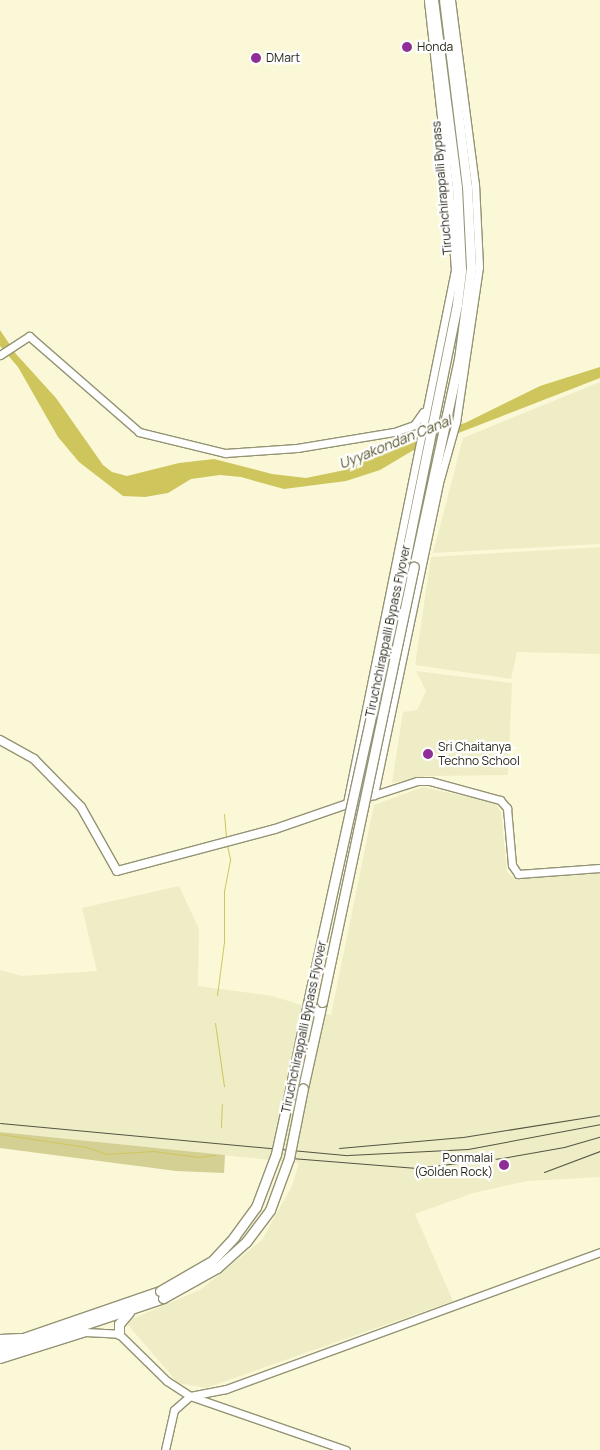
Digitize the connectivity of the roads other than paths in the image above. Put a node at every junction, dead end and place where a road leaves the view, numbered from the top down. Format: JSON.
{"nodes":[{"id":1,"x":428,"y":0,"type":"edge"},
{"id":2,"x":433,"y":0,"type":"edge"},
{"id":3,"x":444,"y":0,"type":"edge"},
{"id":4,"x":451,"y":0,"type":"edge"},
{"id":5,"x":1,"y":355,"type":"edge"},
{"id":6,"x":433,"y":386,"type":"junction"},
{"id":7,"x":419,"y":541,"type":"joint"},
{"id":8,"x":403,"y":548,"type":"junction"},
{"id":9,"x":409,"y":566,"type":"junction"},
{"id":10,"x":0,"y":740,"type":"edge"},
{"id":11,"x":374,"y":795,"type":"junction"},
{"id":12,"x":347,"y":803,"type":"junction"},
{"id":13,"x":600,"y":868,"type":"edge"},
{"id":14,"x":600,"y":1252,"type":"edge"},
{"id":15,"x":162,"y":1295,"type":"junction"},
{"id":16,"x":131,"y":1310,"type":"junction"},
{"id":17,"x":119,"y":1334,"type":"junction"},
{"id":18,"x":26,"y":1337,"type":"junction"},
{"id":19,"x":0,"y":1338,"type":"edge"},
{"id":20,"x":0,"y":1346,"type":"edge"},
{"id":21,"x":0,"y":1353,"type":"edge"},
{"id":22,"x":0,"y":1359,"type":"edge"},
{"id":23,"x":190,"y":1396,"type":"junction"},
{"id":24,"x":166,"y":1450,"type":"edge"},
{"id":25,"x":346,"y":1450,"type":"edge"}],
"edges":[{"from":1,"to":6,"type":"street"},
{"from":2,"to":8,"type":"highway","name":"Tiruchchirappalli Bypass"},
{"from":3,"to":7,"type":"highway","name":"Tiruchchirappalli Bypass"},
{"from":4,"to":11,"type":"street"},
{"from":5,"to":6,"type":"street"},
{"from":6,"to":8,"type":"street"},
{"from":7,"to":9,"type":"highway","name":"Tiruchchirappalli Bypass Flyover"},
{"from":8,"to":9,"type":"highway","name":"Tiruchchirappalli Bypass Flyover"},
{"from":8,"to":12,"type":"street"},
{"from":9,"to":15,"type":"highway","name":"Tiruchchirappalli Bypass Flyover","bridge":true},
{"from":9,"to":15,"type":"highway","name":"Tiruchchirappalli Bypass Flyover","bridge":true},
{"from":10,"to":12,"type":"main road"},
{"from":11,"to":12,"type":"main road"},
{"from":11,"to":13,"type":"street"},
{"from":14,"to":23,"type":"street"},
{"from":15,"to":16,"type":"highway","name":"Tiruchchirappalli Bypass Flyover"},
{"from":15,"to":18,"type":"highway","name":"Tiruchchirappalli Bypass Flyover"},
{"from":16,"to":17,"type":"highway"},
{"from":16,"to":21,"type":"highway","name":"Tiruchchirappalli Bypass Flyover"},
{"from":17,"to":22,"type":"street"},
{"from":17,"to":23,"type":"street"},
{"from":18,"to":19,"type":"street"},
{"from":18,"to":20,"type":"highway","name":"Tiruchchirappalli Bypass Flyover"},
{"from":23,"to":24,"type":"street"},
{"from":23,"to":25,"type":"street"}]}
